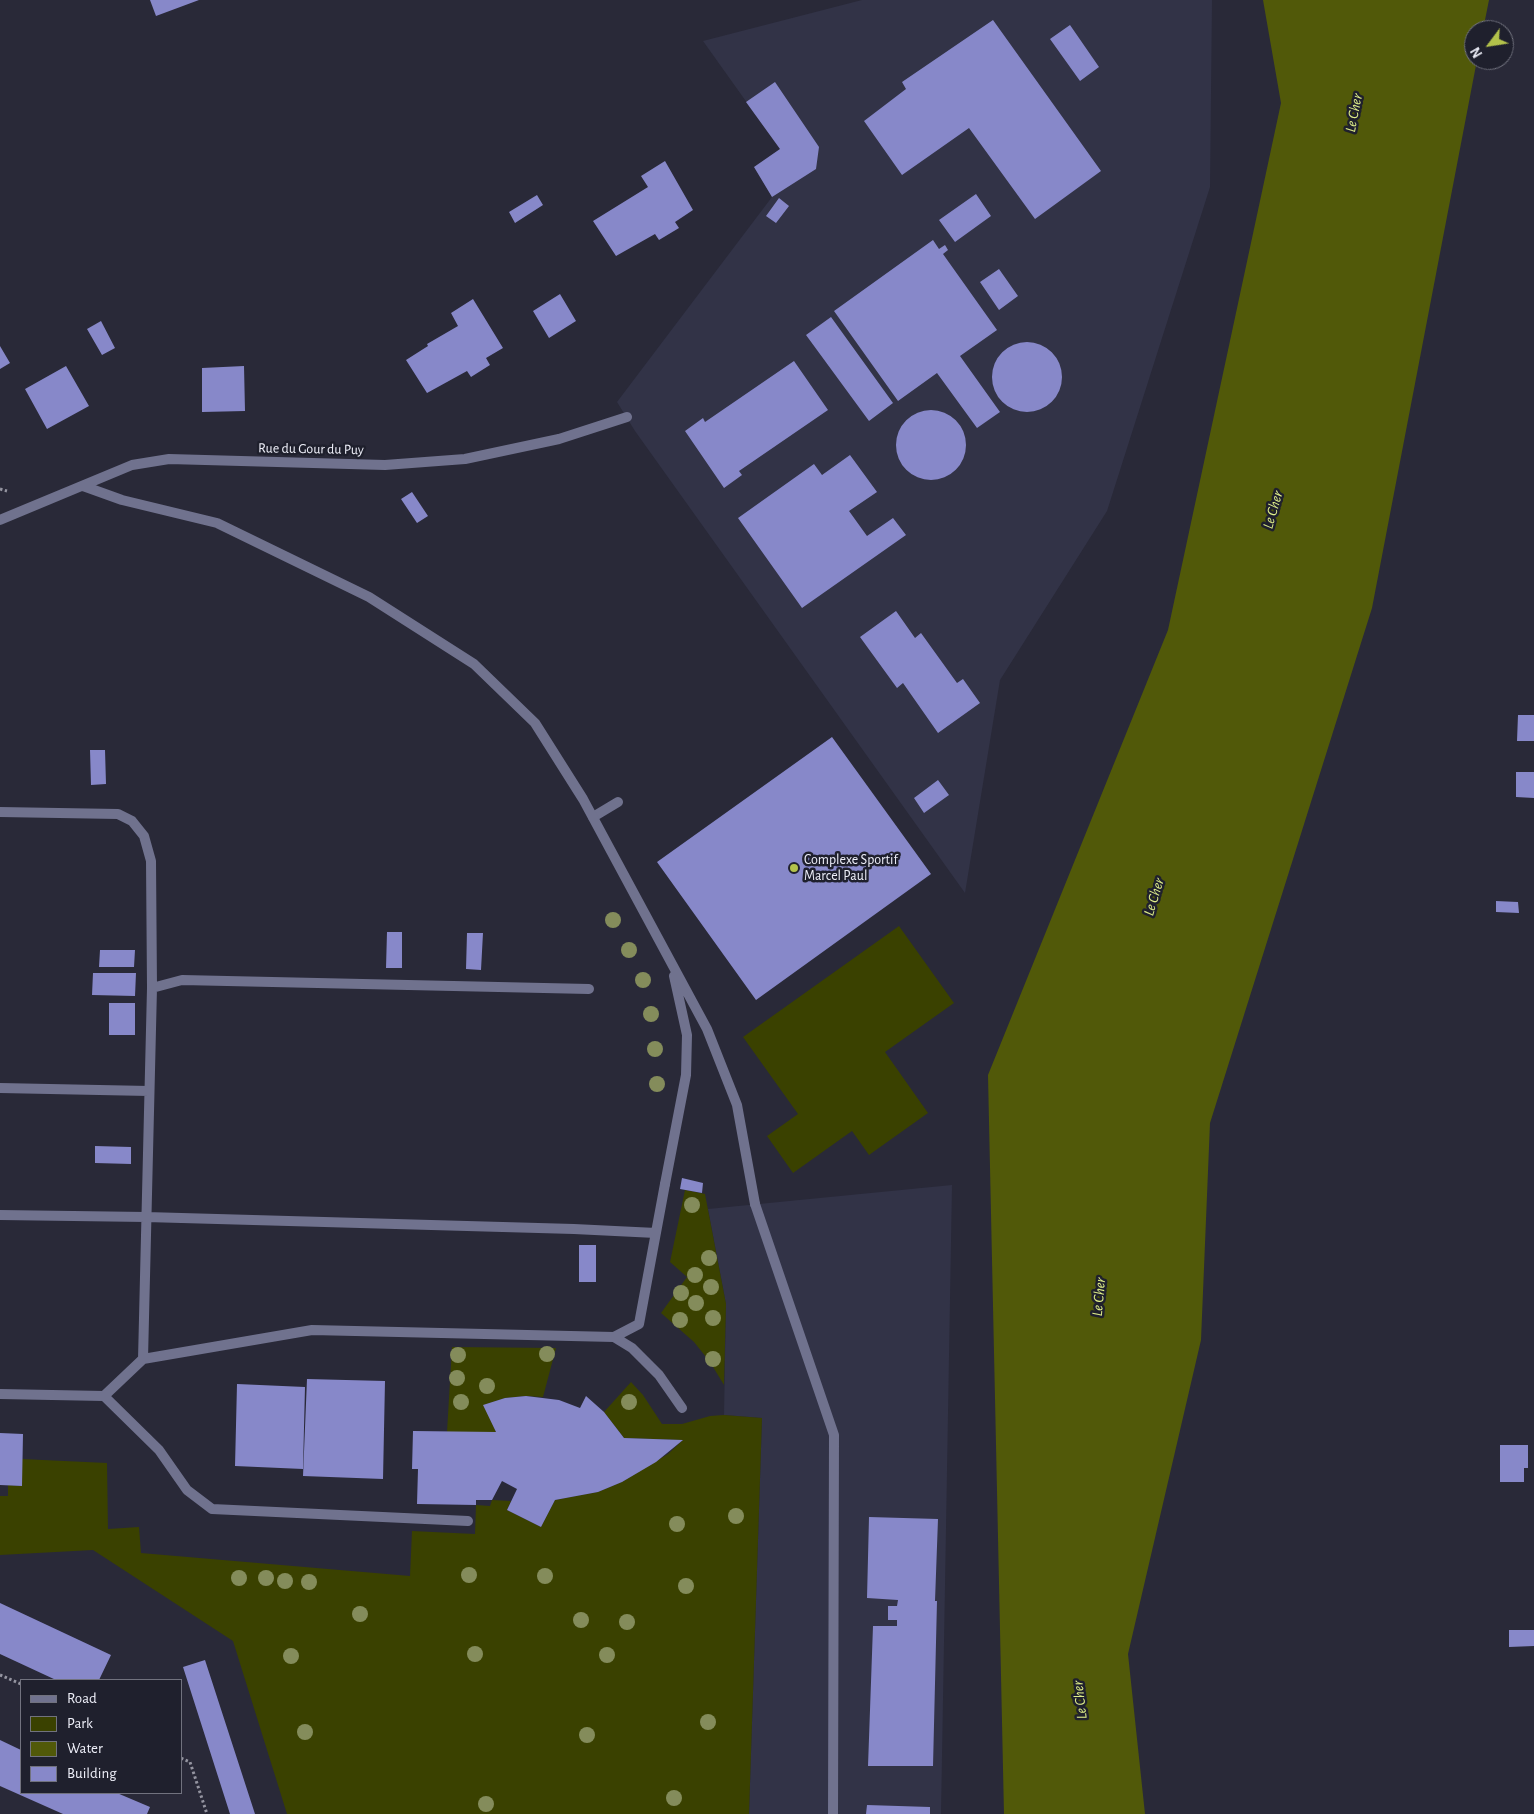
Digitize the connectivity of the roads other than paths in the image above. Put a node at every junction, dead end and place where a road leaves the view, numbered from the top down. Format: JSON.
{"nodes":[{"id":1,"x":627,"y":417,"type":"dead end"},
{"id":2,"x":83,"y":486,"type":"junction"},
{"id":3,"x":0,"y":520,"type":"edge"},
{"id":4,"x":618,"y":802,"type":"dead end"},
{"id":5,"x":0,"y":812,"type":"edge"},
{"id":6,"x":593,"y":817,"type":"junction"},
{"id":7,"x":671,"y":963,"type":"junction"},
{"id":8,"x":152,"y":988,"type":"junction"},
{"id":9,"x":589,"y":989,"type":"dead end"},
{"id":10,"x":0,"y":1088,"type":"edge"},
{"id":11,"x":149,"y":1091,"type":"junction"},
{"id":12,"x":0,"y":1215,"type":"edge"},
{"id":13,"x":146,"y":1216,"type":"junction"},
{"id":14,"x":656,"y":1233,"type":"junction"},
{"id":15,"x":614,"y":1337,"type":"junction"},
{"id":16,"x":143,"y":1359,"type":"junction"},
{"id":17,"x":0,"y":1394,"type":"edge"},
{"id":18,"x":104,"y":1396,"type":"junction"},
{"id":19,"x":682,"y":1408,"type":"dead end"},
{"id":20,"x":468,"y":1521,"type":"dead end"},
{"id":21,"x":833,"y":1814,"type":"edge"}],
"edges":[{"from":1,"to":2,"type":"street","name":"Rue du Gour du Puy"},
{"from":2,"to":3,"type":"street","name":"Rue du Gour du Puy"},
{"from":2,"to":6,"type":"street"},
{"from":4,"to":6,"type":"street"},
{"from":5,"to":8,"type":"street"},
{"from":6,"to":7,"type":"street"},
{"from":7,"to":14,"type":"street"},
{"from":7,"to":21,"type":"street"},
{"from":8,"to":9,"type":"street"},
{"from":8,"to":11,"type":"street"},
{"from":10,"to":11,"type":"street"},
{"from":11,"to":13,"type":"street"},
{"from":12,"to":13,"type":"street"},
{"from":13,"to":14,"type":"street"},
{"from":13,"to":16,"type":"street"},
{"from":14,"to":15,"type":"street"},
{"from":15,"to":16,"type":"street"},
{"from":15,"to":19,"type":"street"},
{"from":16,"to":18,"type":"street"},
{"from":17,"to":18,"type":"street"},
{"from":18,"to":20,"type":"street"}]}
